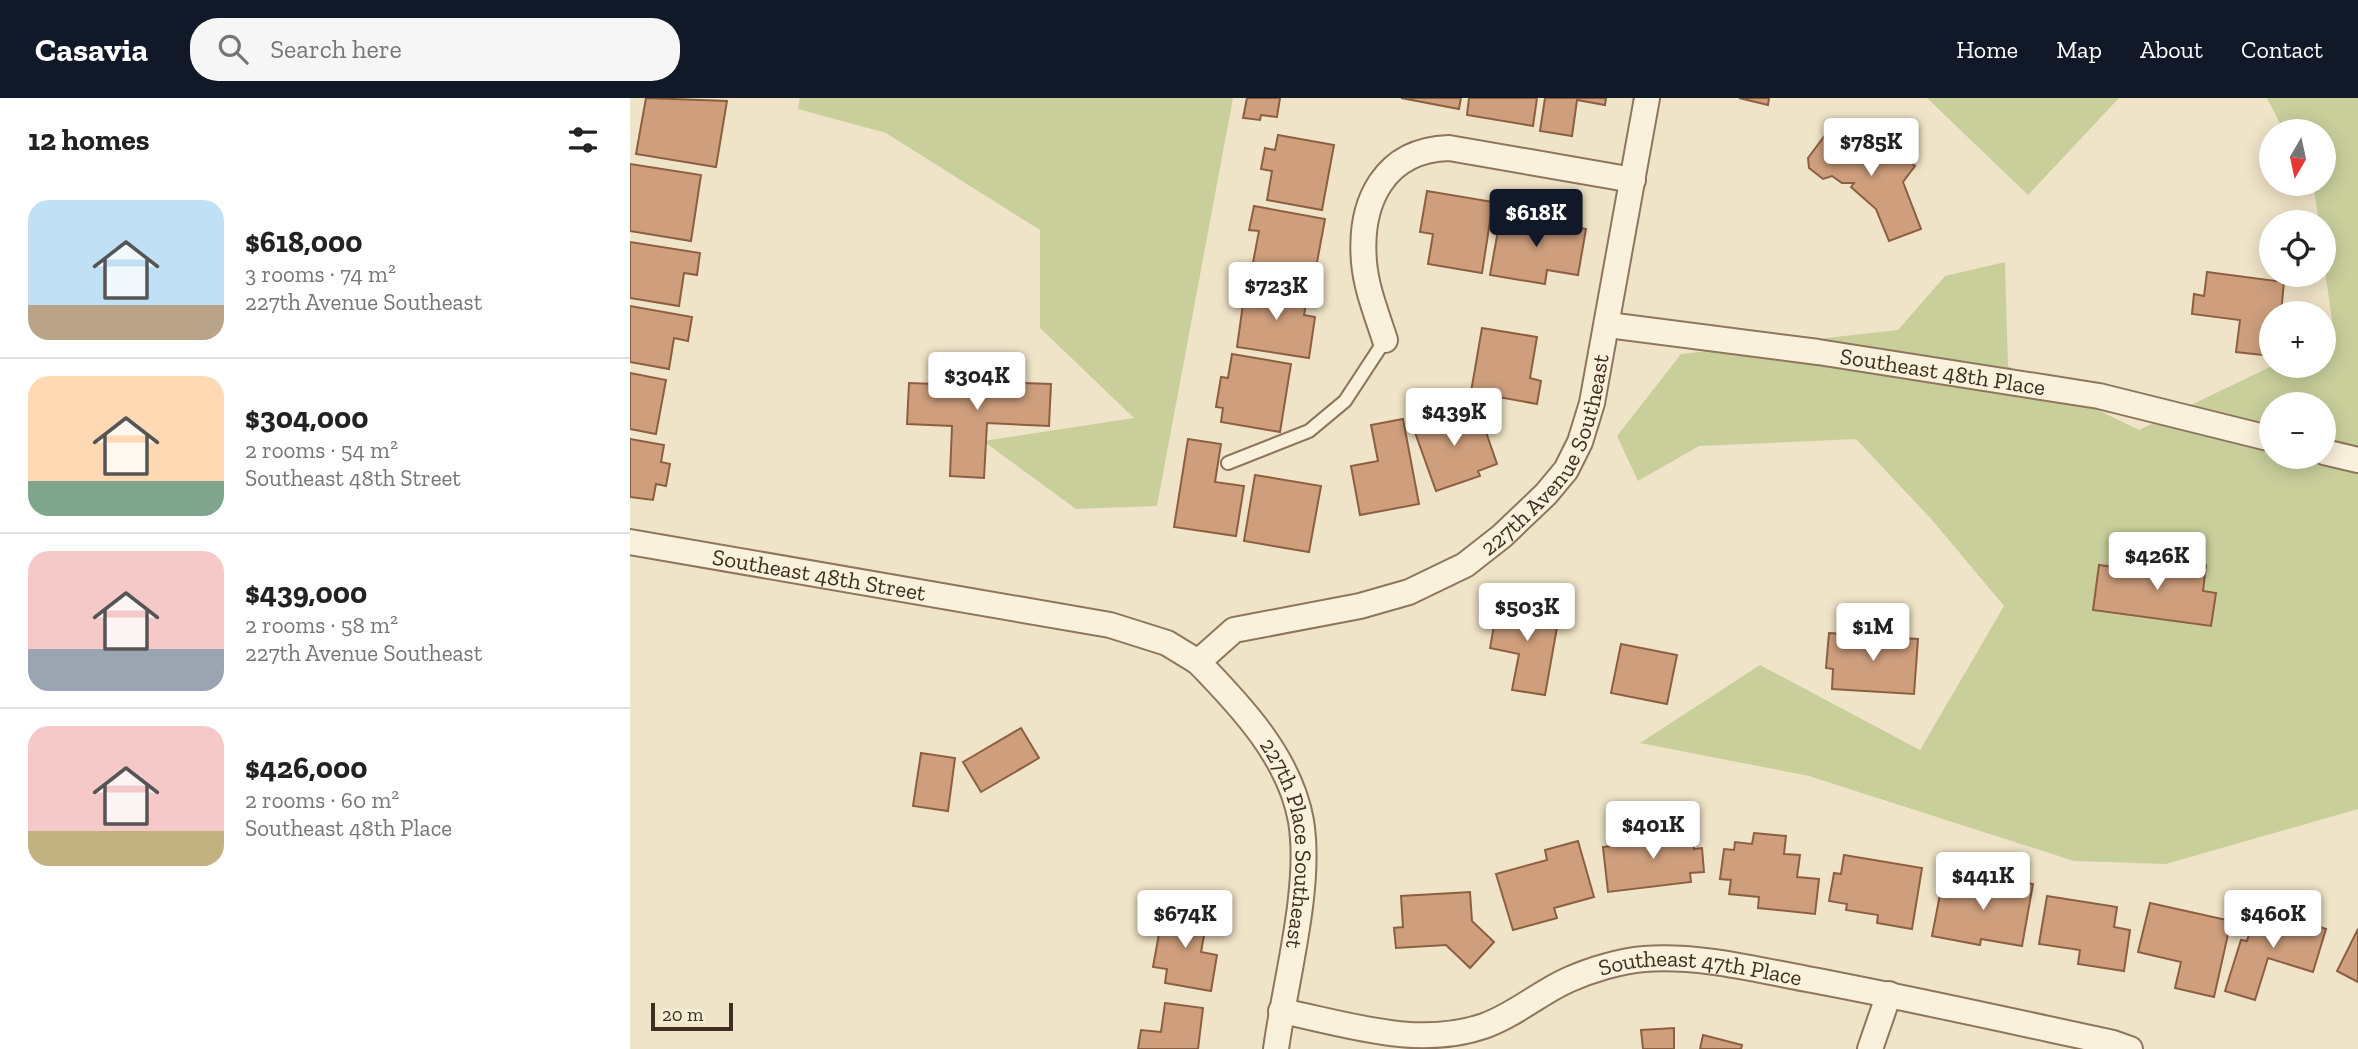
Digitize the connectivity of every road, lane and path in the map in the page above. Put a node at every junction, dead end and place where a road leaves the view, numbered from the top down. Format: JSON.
{"nodes":[{"id":1,"x":1647,"y":98,"type":"edge"},
{"id":2,"x":1633,"y":180,"type":"junction"},
{"id":3,"x":1608,"y":325,"type":"junction"},
{"id":4,"x":1385,"y":340,"type":"joint"},
{"id":5,"x":2259,"y":436,"type":"edge"},
{"id":6,"x":2336,"y":455,"type":"edge"},
{"id":7,"x":2358,"y":460,"type":"edge"},
{"id":8,"x":1228,"y":463,"type":"dead end"},
{"id":9,"x":630,"y":542,"type":"edge"},
{"id":10,"x":1198,"y":663,"type":"junction"},
{"id":11,"x":1889,"y":994,"type":"junction"},
{"id":12,"x":1281,"y":1011,"type":"junction"},
{"id":13,"x":1276,"y":1049,"type":"edge"},
{"id":14,"x":1870,"y":1049,"type":"edge"},
{"id":15,"x":2130,"y":1049,"type":"edge"}],
"edges":[{"from":1,"to":2,"type":"street","name":"227th Avenue Southeast"},
{"from":2,"to":3,"type":"street","name":"227th Avenue Southeast"},
{"from":2,"to":4,"type":"street"},
{"from":3,"to":5,"type":"street","name":"Southeast 48th Place"},
{"from":3,"to":10,"type":"street","name":"227th Avenue Southeast"},
{"from":4,"to":8,"type":"lane"},
{"from":6,"to":7,"type":"street"},
{"from":9,"to":10,"type":"street","name":"Southeast 48th Street"},
{"from":10,"to":12,"type":"street","name":"227th Place Southeast"},
{"from":11,"to":12,"type":"street","name":"Southeast 47th Place"},
{"from":11,"to":14,"type":"street"},
{"from":11,"to":15,"type":"street","name":"Southeast 47th Place"},
{"from":12,"to":13,"type":"street","name":"227th Place Southeast"}]}
